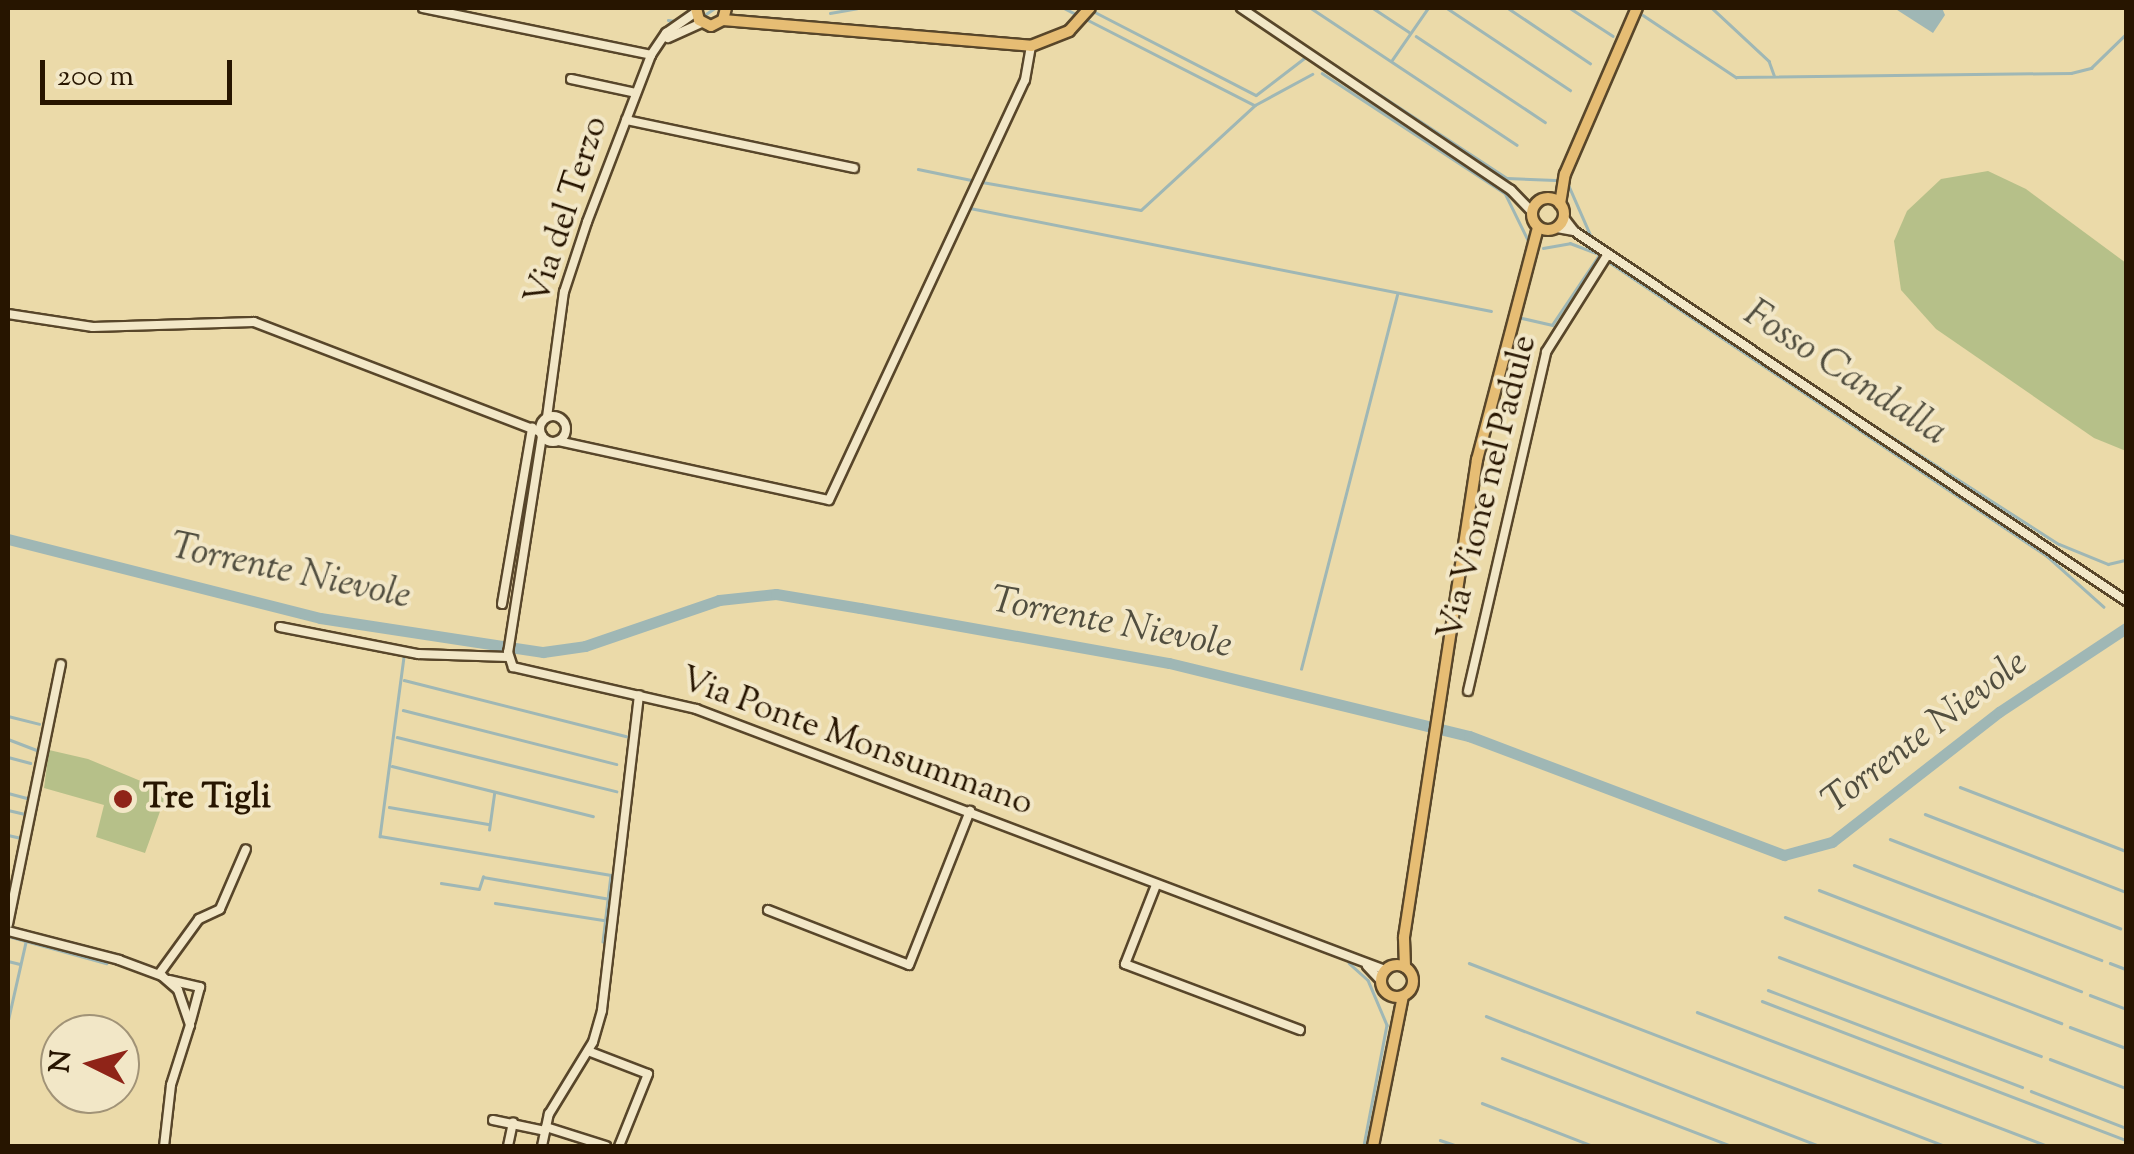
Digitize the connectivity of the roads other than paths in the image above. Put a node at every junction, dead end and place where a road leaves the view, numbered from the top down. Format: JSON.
{"nodes":[{"id":1,"x":423,"y":8,"type":"edge"},
{"id":2,"x":1090,"y":8,"type":"edge"},
{"id":3,"x":1241,"y":8,"type":"edge"},
{"id":4,"x":1638,"y":8,"type":"edge"},
{"id":5,"x":725,"y":12,"type":"edge"},
{"id":6,"x":698,"y":14,"type":"edge"},
{"id":7,"x":1030,"y":46,"type":"junction"},
{"id":8,"x":654,"y":51,"type":"junction"},
{"id":9,"x":571,"y":78,"type":"dead end"},
{"id":10,"x":636,"y":93,"type":"junction"},
{"id":11,"x":626,"y":120,"type":"junction"},
{"id":12,"x":854,"y":168,"type":"dead end"},
{"id":13,"x":1565,"y":174,"type":"junction"},
{"id":14,"x":1546,"y":198,"type":"junction"},
{"id":15,"x":1560,"y":204,"type":"junction"},
{"id":16,"x":1532,"y":212,"type":"junction"},
{"id":17,"x":1552,"y":226,"type":"junction"},
{"id":18,"x":1608,"y":254,"type":"junction"},
{"id":19,"x":564,"y":292,"type":"junction"},
{"id":20,"x":577,"y":294,"type":"dead end"},
{"id":21,"x":8,"y":314,"type":"edge"},
{"id":22,"x":548,"y":388,"type":"junction"},
{"id":23,"x":559,"y":416,"type":"junction"},
{"id":24,"x":541,"y":427,"type":"junction"},
{"id":25,"x":566,"y":428,"type":"junction"},
{"id":26,"x":555,"y":442,"type":"junction"},
{"id":27,"x":583,"y":444,"type":"junction"},
{"id":28,"x":534,"y":465,"type":"junction"},
{"id":29,"x":2126,"y":601,"type":"edge"},
{"id":30,"x":502,"y":604,"type":"dead end"},
{"id":31,"x":280,"y":626,"type":"dead end"},
{"id":32,"x":508,"y":654,"type":"junction"},
{"id":33,"x":61,"y":664,"type":"dead end"},
{"id":34,"x":1468,"y":691,"type":"dead end"},
{"id":35,"x":619,"y":692,"type":"junction"},
{"id":36,"x":638,"y":695,"type":"junction"},
{"id":37,"x":658,"y":700,"type":"junction"},
{"id":38,"x":634,"y":719,"type":"junction"},
{"id":39,"x":970,"y":811,"type":"junction"},
{"id":40,"x":246,"y":849,"type":"dead end"},
{"id":41,"x":1156,"y":885,"type":"junction"},
{"id":42,"x":768,"y":910,"type":"dead end"},
{"id":43,"x":8,"y":927,"type":"edge"},
{"id":44,"x":1404,"y":937,"type":"junction"},
{"id":45,"x":1406,"y":967,"type":"junction"},
{"id":46,"x":1386,"y":971,"type":"junction"},
{"id":47,"x":159,"y":974,"type":"junction"},
{"id":48,"x":169,"y":980,"type":"junction"},
{"id":49,"x":1397,"y":996,"type":"junction"},
{"id":50,"x":190,"y":1025,"type":"junction"},
{"id":51,"x":1300,"y":1030,"type":"dead end"},
{"id":52,"x":588,"y":1051,"type":"junction"},
{"id":53,"x":493,"y":1120,"type":"dead end"},
{"id":54,"x":513,"y":1124,"type":"junction"},
{"id":55,"x":545,"y":1129,"type":"junction"},
{"id":56,"x":164,"y":1146,"type":"edge"},
{"id":57,"x":508,"y":1146,"type":"edge"},
{"id":58,"x":542,"y":1146,"type":"edge"},
{"id":59,"x":606,"y":1146,"type":"edge"},
{"id":60,"x":619,"y":1146,"type":"edge"},
{"id":61,"x":1373,"y":1146,"type":"edge"}],
"edges":[{"from":1,"to":8,"type":"street"},
{"from":2,"to":7,"type":"main road"},
{"from":3,"to":16,"type":"street"},
{"from":4,"to":13,"type":"main road"},
{"from":5,"to":6,"type":"main road"},
{"from":5,"to":7,"type":"main road"},
{"from":6,"to":8,"type":"street"},
{"from":7,"to":27,"type":"street"},
{"from":8,"to":10,"type":"street","name":"Via del Terzo"},
{"from":9,"to":10,"type":"street"},
{"from":10,"to":11,"type":"street","name":"Via del Terzo"},
{"from":11,"to":12,"type":"street"},
{"from":11,"to":19,"type":"street","name":"Via del Terzo"},
{"from":13,"to":14,"type":"main road"},
{"from":13,"to":15,"type":"main road"},
{"from":14,"to":15,"type":"main road"},
{"from":14,"to":16,"type":"main road"},
{"from":15,"to":17,"type":"main road"},
{"from":16,"to":17,"type":"main road"},
{"from":17,"to":18,"type":"street"},
{"from":17,"to":44,"type":"main road"},
{"from":18,"to":29,"type":"street"},
{"from":18,"to":34,"type":"street","name":"Via Vione nel Padule"},
{"from":19,"to":20,"type":"street"},
{"from":19,"to":22,"type":"street","name":"Via del Terzo"},
{"from":21,"to":24,"type":"street"},
{"from":22,"to":23,"type":"street"},
{"from":22,"to":24,"type":"street","name":"Via del Terzo"},
{"from":23,"to":24,"type":"street"},
{"from":23,"to":25,"type":"street"},
{"from":24,"to":26,"type":"street"},
{"from":24,"to":28,"type":"street","name":"Via del Terzo"},
{"from":25,"to":26,"type":"street"},
{"from":25,"to":27,"type":"street"},
{"from":26,"to":27,"type":"street"},
{"from":26,"to":28,"type":"street"},
{"from":28,"to":30,"type":"street"},
{"from":28,"to":32,"type":"street"},
{"from":31,"to":32,"type":"street"},
{"from":32,"to":35,"type":"street","name":"Via Ponte Monsummano"},
{"from":33,"to":43,"type":"street"},
{"from":35,"to":36,"type":"street","name":"Via Ponte Monsummano"},
{"from":35,"to":38,"type":"street"},
{"from":36,"to":37,"type":"street","name":"Via Ponte Monsummano"},
{"from":36,"to":38,"type":"street"},
{"from":37,"to":38,"type":"street"},
{"from":37,"to":39,"type":"street","name":"Via Ponte Monsummano"},
{"from":38,"to":52,"type":"street"},
{"from":39,"to":41,"type":"street","name":"Via Ponte Monsummano"},
{"from":39,"to":42,"type":"street"},
{"from":40,"to":47,"type":"street"},
{"from":41,"to":46,"type":"street","name":"Via Ponte Monsummano"},
{"from":41,"to":51,"type":"street"},
{"from":43,"to":47,"type":"street"},
{"from":44,"to":45,"type":"main road"},
{"from":44,"to":46,"type":"main road"},
{"from":45,"to":46,"type":"main road"},
{"from":45,"to":49,"type":"main road"},
{"from":46,"to":49,"type":"main road"},
{"from":47,"to":48,"type":"street"},
{"from":48,"to":50,"type":"street"},
{"from":48,"to":50,"type":"street"},
{"from":49,"to":61,"type":"main road"},
{"from":50,"to":56,"type":"street"},
{"from":52,"to":55,"type":"street"},
{"from":52,"to":60,"type":"street"},
{"from":53,"to":54,"type":"street"},
{"from":54,"to":55,"type":"street"},
{"from":54,"to":57,"type":"street"},
{"from":55,"to":58,"type":"street"},
{"from":55,"to":59,"type":"street"}]}
